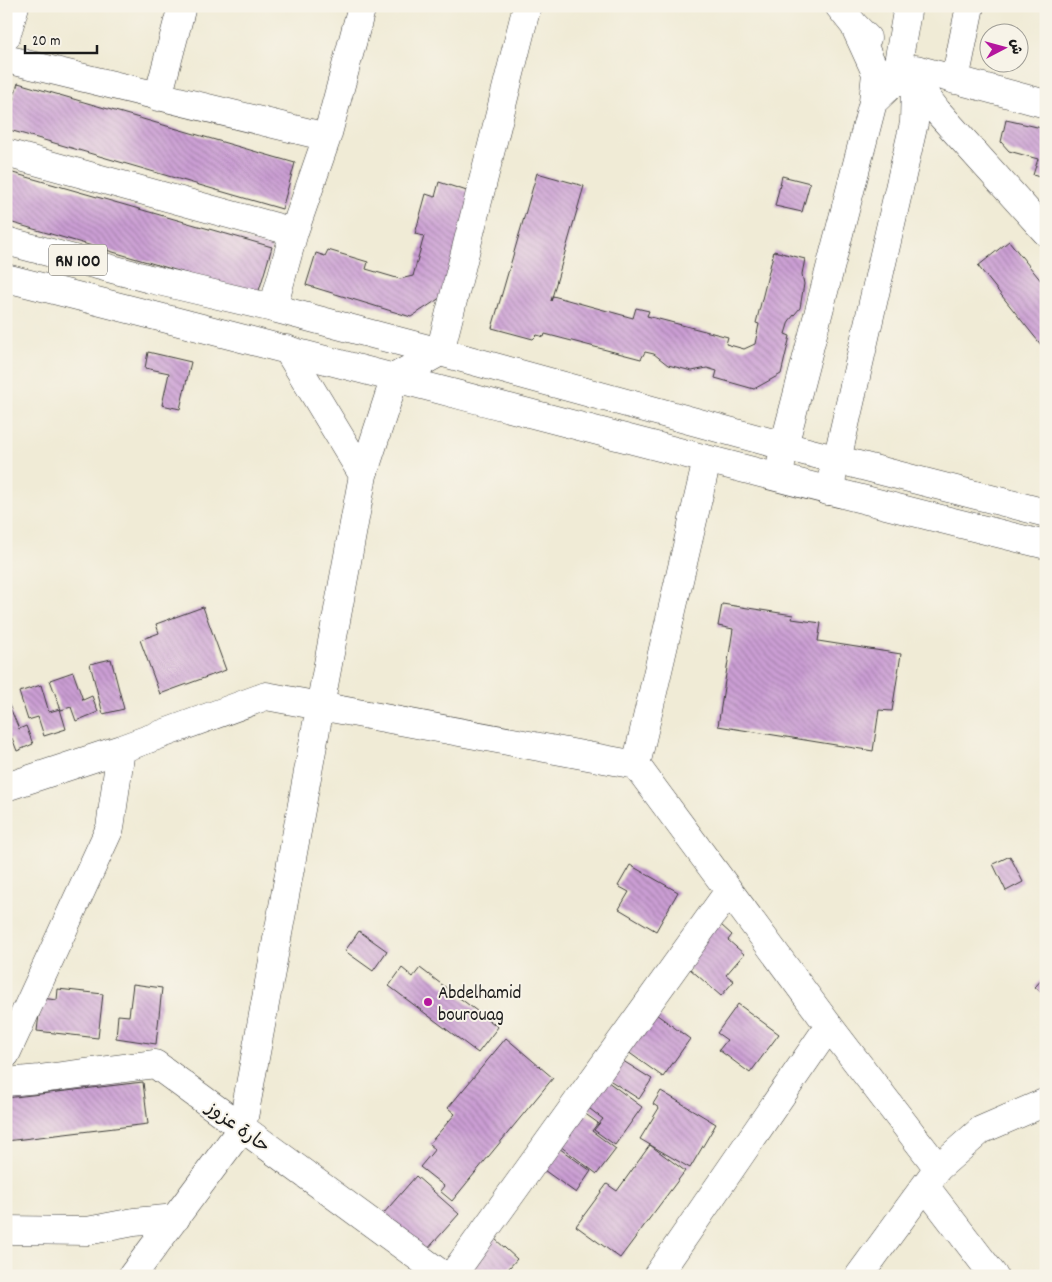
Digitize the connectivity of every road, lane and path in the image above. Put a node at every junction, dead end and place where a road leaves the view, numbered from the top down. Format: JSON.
{"nodes":[{"id":1,"x":15,"y":6,"type":"edge"},
{"id":2,"x":182,"y":6,"type":"edge"},
{"id":3,"x":362,"y":6,"type":"edge"},
{"id":4,"x":526,"y":6,"type":"edge"},
{"id":5,"x":908,"y":6,"type":"edge"},
{"id":6,"x":970,"y":6,"type":"edge"},
{"id":7,"x":847,"y":16,"type":"edge"},
{"id":8,"x":6,"y":37,"type":"edge"},
{"id":9,"x":6,"y":59,"type":"edge"},
{"id":10,"x":903,"y":72,"type":"junction"},
{"id":11,"x":955,"y":80,"type":"junction"},
{"id":12,"x":988,"y":89,"type":"junction"},
{"id":13,"x":158,"y":97,"type":"junction"},
{"id":14,"x":873,"y":102,"type":"junction"},
{"id":15,"x":1046,"y":104,"type":"edge"},
{"id":16,"x":926,"y":117,"type":"junction"},
{"id":17,"x":327,"y":137,"type":"junction"},
{"id":18,"x":6,"y":153,"type":"edge"},
{"id":19,"x":294,"y":232,"type":"junction"},
{"id":20,"x":1046,"y":232,"type":"edge"},
{"id":21,"x":6,"y":241,"type":"edge"},
{"id":22,"x":6,"y":278,"type":"edge"},
{"id":23,"x":273,"y":308,"type":"junction"},
{"id":24,"x":287,"y":349,"type":"junction"},
{"id":25,"x":440,"y":352,"type":"junction"},
{"id":26,"x":395,"y":377,"type":"junction"},
{"id":27,"x":784,"y":446,"type":"junction"},
{"id":28,"x":707,"y":460,"type":"junction"},
{"id":29,"x":837,"y":460,"type":"junction"},
{"id":30,"x":363,"y":474,"type":"junction"},
{"id":31,"x":779,"y":477,"type":"junction"},
{"id":32,"x":828,"y":491,"type":"junction"},
{"id":33,"x":1046,"y":513,"type":"edge"},
{"id":34,"x":1046,"y":545,"type":"edge"},
{"id":35,"x":320,"y":706,"type":"junction"},
{"id":36,"x":121,"y":749,"type":"junction"},
{"id":37,"x":636,"y":765,"type":"junction"},
{"id":38,"x":6,"y":787,"type":"edge"},
{"id":39,"x":730,"y":891,"type":"junction"},
{"id":40,"x":829,"y":1026,"type":"junction"},
{"id":41,"x":6,"y":1054,"type":"edge"},
{"id":42,"x":6,"y":1082,"type":"edge"},
{"id":43,"x":1046,"y":1102,"type":"edge"},
{"id":44,"x":242,"y":1128,"type":"junction"},
{"id":45,"x":931,"y":1177,"type":"junction"},
{"id":46,"x":176,"y":1218,"type":"junction"},
{"id":47,"x":6,"y":1230,"type":"edge"},
{"id":48,"x":132,"y":1276,"type":"edge"},
{"id":49,"x":444,"y":1276,"type":"edge"},
{"id":50,"x":452,"y":1276,"type":"edge"},
{"id":51,"x":657,"y":1276,"type":"edge"},
{"id":52,"x":859,"y":1276,"type":"edge"},
{"id":53,"x":994,"y":1276,"type":"edge"}],
"edges":[{"from":1,"to":8,"type":"street"},
{"from":2,"to":13,"type":"street"},
{"from":3,"to":17,"type":"street"},
{"from":4,"to":25,"type":"street"},
{"from":5,"to":10,"type":"street"},
{"from":6,"to":11,"type":"street"},
{"from":7,"to":10,"type":"street"},
{"from":7,"to":14,"type":"street"},
{"from":9,"to":13,"type":"street"},
{"from":10,"to":11,"type":"street"},
{"from":10,"to":14,"type":"street"},
{"from":10,"to":16,"type":"street"},
{"from":11,"to":12,"type":"street"},
{"from":12,"to":15,"type":"street"},
{"from":12,"to":16,"type":"street"},
{"from":13,"to":17,"type":"street"},
{"from":14,"to":27,"type":"street"},
{"from":16,"to":20,"type":"street"},
{"from":16,"to":29,"type":"street"},
{"from":17,"to":19,"type":"street"},
{"from":18,"to":19,"type":"street"},
{"from":19,"to":23,"type":"street"},
{"from":21,"to":23,"type":"street","number":"RN 100"},
{"from":22,"to":24,"type":"street"},
{"from":23,"to":25,"type":"street"},
{"from":24,"to":26,"type":"street"},
{"from":24,"to":30,"type":"street"},
{"from":25,"to":26,"type":"street"},
{"from":25,"to":27,"type":"street"},
{"from":26,"to":28,"type":"street"},
{"from":26,"to":30,"type":"street"},
{"from":27,"to":29,"type":"street"},
{"from":27,"to":31,"type":"street"},
{"from":28,"to":31,"type":"street"},
{"from":28,"to":37,"type":"street"},
{"from":29,"to":32,"type":"street"},
{"from":29,"to":33,"type":"street"},
{"from":30,"to":35,"type":"street"},
{"from":31,"to":32,"type":"street"},
{"from":32,"to":34,"type":"street"},
{"from":35,"to":36,"type":"street"},
{"from":35,"to":37,"type":"street"},
{"from":35,"to":44,"type":"street"},
{"from":36,"to":38,"type":"street"},
{"from":36,"to":41,"type":"street"},
{"from":37,"to":39,"type":"street"},
{"from":39,"to":40,"type":"street"},
{"from":39,"to":50,"type":"street"},
{"from":40,"to":45,"type":"street"},
{"from":40,"to":51,"type":"street"},
{"from":42,"to":44,"type":"street","name":"حارة عزوز"},
{"from":43,"to":45,"type":"street"},
{"from":44,"to":46,"type":"street"},
{"from":44,"to":49,"type":"street","name":"حارة عزوز"},
{"from":45,"to":52,"type":"street"},
{"from":45,"to":53,"type":"street"},
{"from":46,"to":47,"type":"street"},
{"from":46,"to":48,"type":"street"}]}
